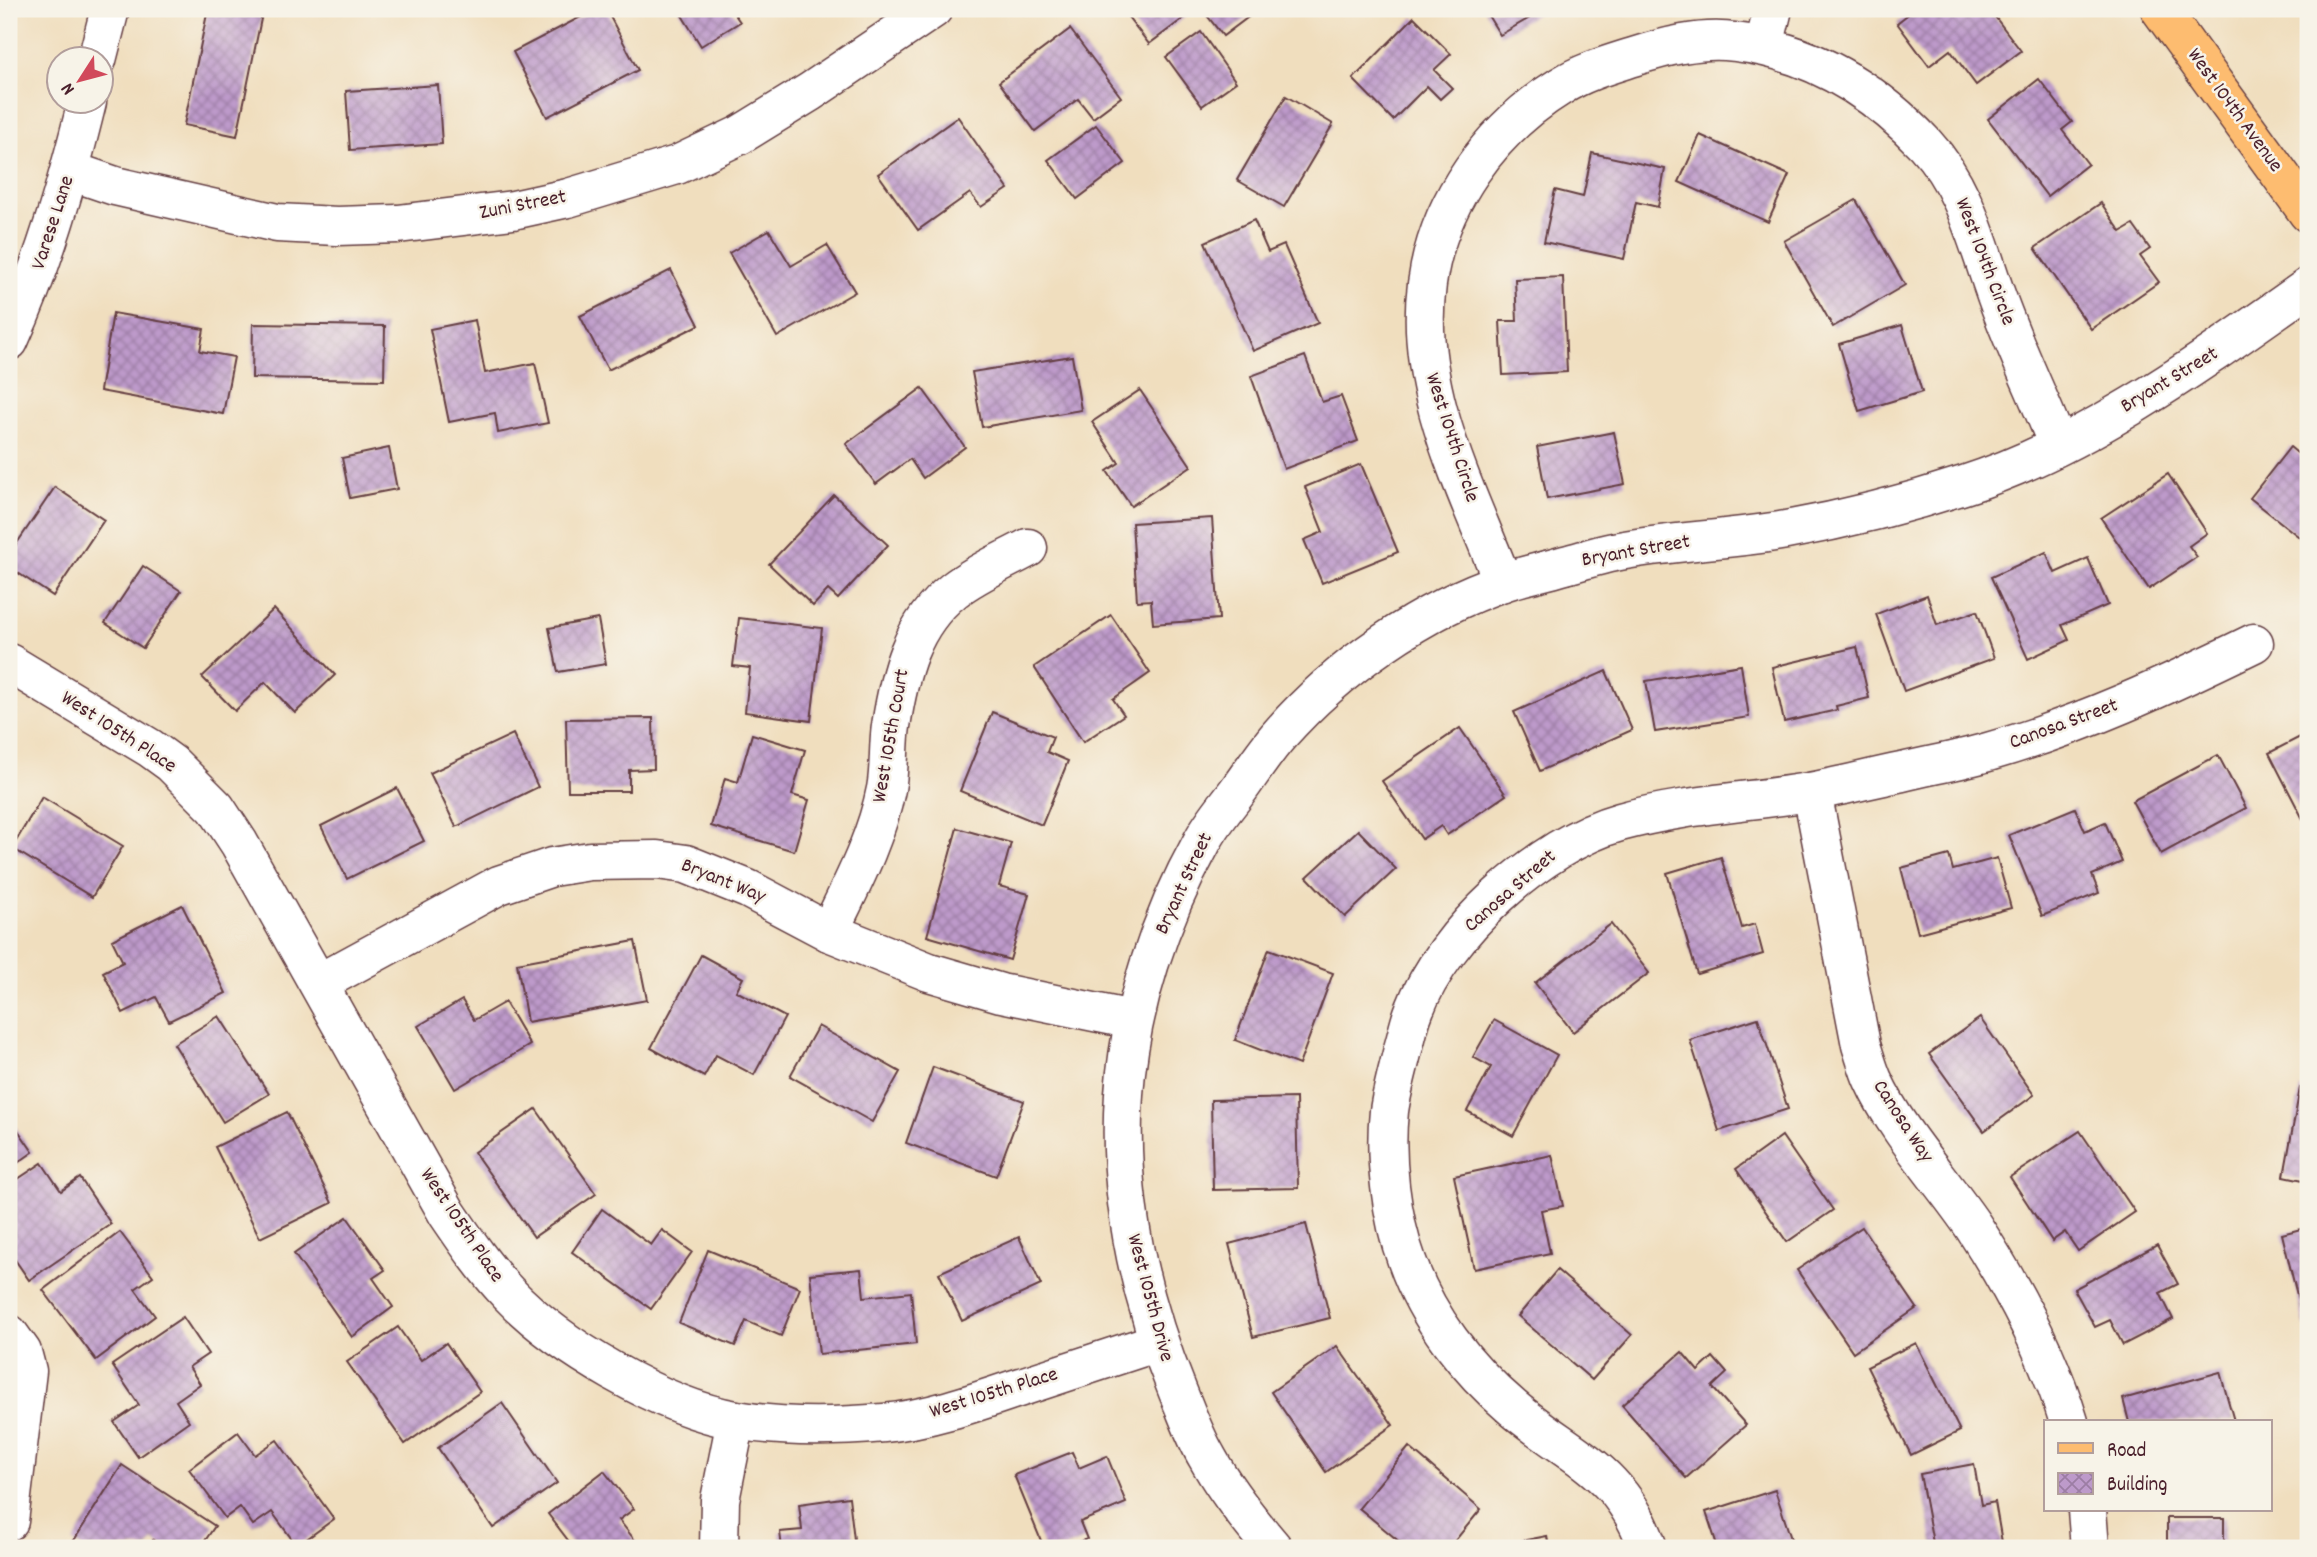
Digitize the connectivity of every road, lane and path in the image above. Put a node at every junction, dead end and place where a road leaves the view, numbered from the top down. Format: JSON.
{"nodes":[{"id":1,"x":110,"y":9,"type":"edge"},
{"id":2,"x":933,"y":9,"type":"edge"},
{"id":3,"x":1773,"y":9,"type":"edge"},
{"id":4,"x":2160,"y":9,"type":"edge"},
{"id":5,"x":101,"y":46,"type":"edge"},
{"id":6,"x":1764,"y":46,"type":"junction"},
{"id":7,"x":84,"y":116,"type":"edge"},
{"id":8,"x":71,"y":171,"type":"junction"},
{"id":9,"x":2308,"y":213,"type":"edge"},
{"id":10,"x":2308,"y":287,"type":"edge"},
{"id":11,"x":9,"y":341,"type":"edge"},
{"id":12,"x":2058,"y":445,"type":"junction"},
{"id":13,"x":1028,"y":548,"type":"dead end"},
{"id":14,"x":1503,"y":582,"type":"junction"},
{"id":15,"x":2253,"y":643,"type":"dead end"},
{"id":16,"x":9,"y":663,"type":"edge"},
{"id":17,"x":1812,"y":792,"type":"junction"},
{"id":18,"x":829,"y":932,"type":"junction"},
{"id":19,"x":319,"y":983,"type":"junction"},
{"id":20,"x":1133,"y":1020,"type":"junction"},
{"id":21,"x":9,"y":1334,"type":"edge"},
{"id":22,"x":1158,"y":1342,"type":"junction"},
{"id":23,"x":736,"y":1420,"type":"junction"},
{"id":24,"x":2068,"y":1420,"type":"edge"},
{"id":25,"x":2087,"y":1512,"type":"edge"},
{"id":26,"x":9,"y":1521,"type":"edge"},
{"id":27,"x":719,"y":1548,"type":"edge"},
{"id":28,"x":1273,"y":1548,"type":"edge"},
{"id":29,"x":1648,"y":1548,"type":"edge"},
{"id":30,"x":2090,"y":1548,"type":"edge"}],
"edges":[{"from":1,"to":5,"type":"street"},
{"from":2,"to":8,"type":"street","name":"Zuni Street"},
{"from":3,"to":6,"type":"street"},
{"from":4,"to":9,"type":"main road","name":"West 104th Avenue"},
{"from":6,"to":12,"type":"street","name":"West 104th Circle"},
{"from":6,"to":14,"type":"street","name":"West 104th Circle"},
{"from":7,"to":8,"type":"street","name":"Varese Lane"},
{"from":8,"to":11,"type":"street","name":"Varese Lane"},
{"from":10,"to":12,"type":"street","name":"Bryant Street"},
{"from":12,"to":14,"type":"street","name":"Bryant Street"},
{"from":13,"to":18,"type":"street","name":"West 105th Court"},
{"from":14,"to":20,"type":"street","name":"Bryant Street"},
{"from":15,"to":17,"type":"street","name":"Canosa Street"},
{"from":16,"to":19,"type":"street","name":"West 105th Place"},
{"from":17,"to":24,"type":"street","name":"Canosa Way"},
{"from":17,"to":29,"type":"street","name":"Canosa Street"},
{"from":18,"to":19,"type":"street","name":"Bryant Way"},
{"from":18,"to":20,"type":"street","name":"Bryant Way"},
{"from":19,"to":23,"type":"street","name":"West 105th Place"},
{"from":20,"to":22,"type":"street","name":"West 105th Drive"},
{"from":21,"to":26,"type":"street"},
{"from":22,"to":23,"type":"street","name":"West 105th Place"},
{"from":22,"to":28,"type":"street","name":"West 105th Drive"},
{"from":23,"to":27,"type":"street"},
{"from":25,"to":30,"type":"street"}]}
